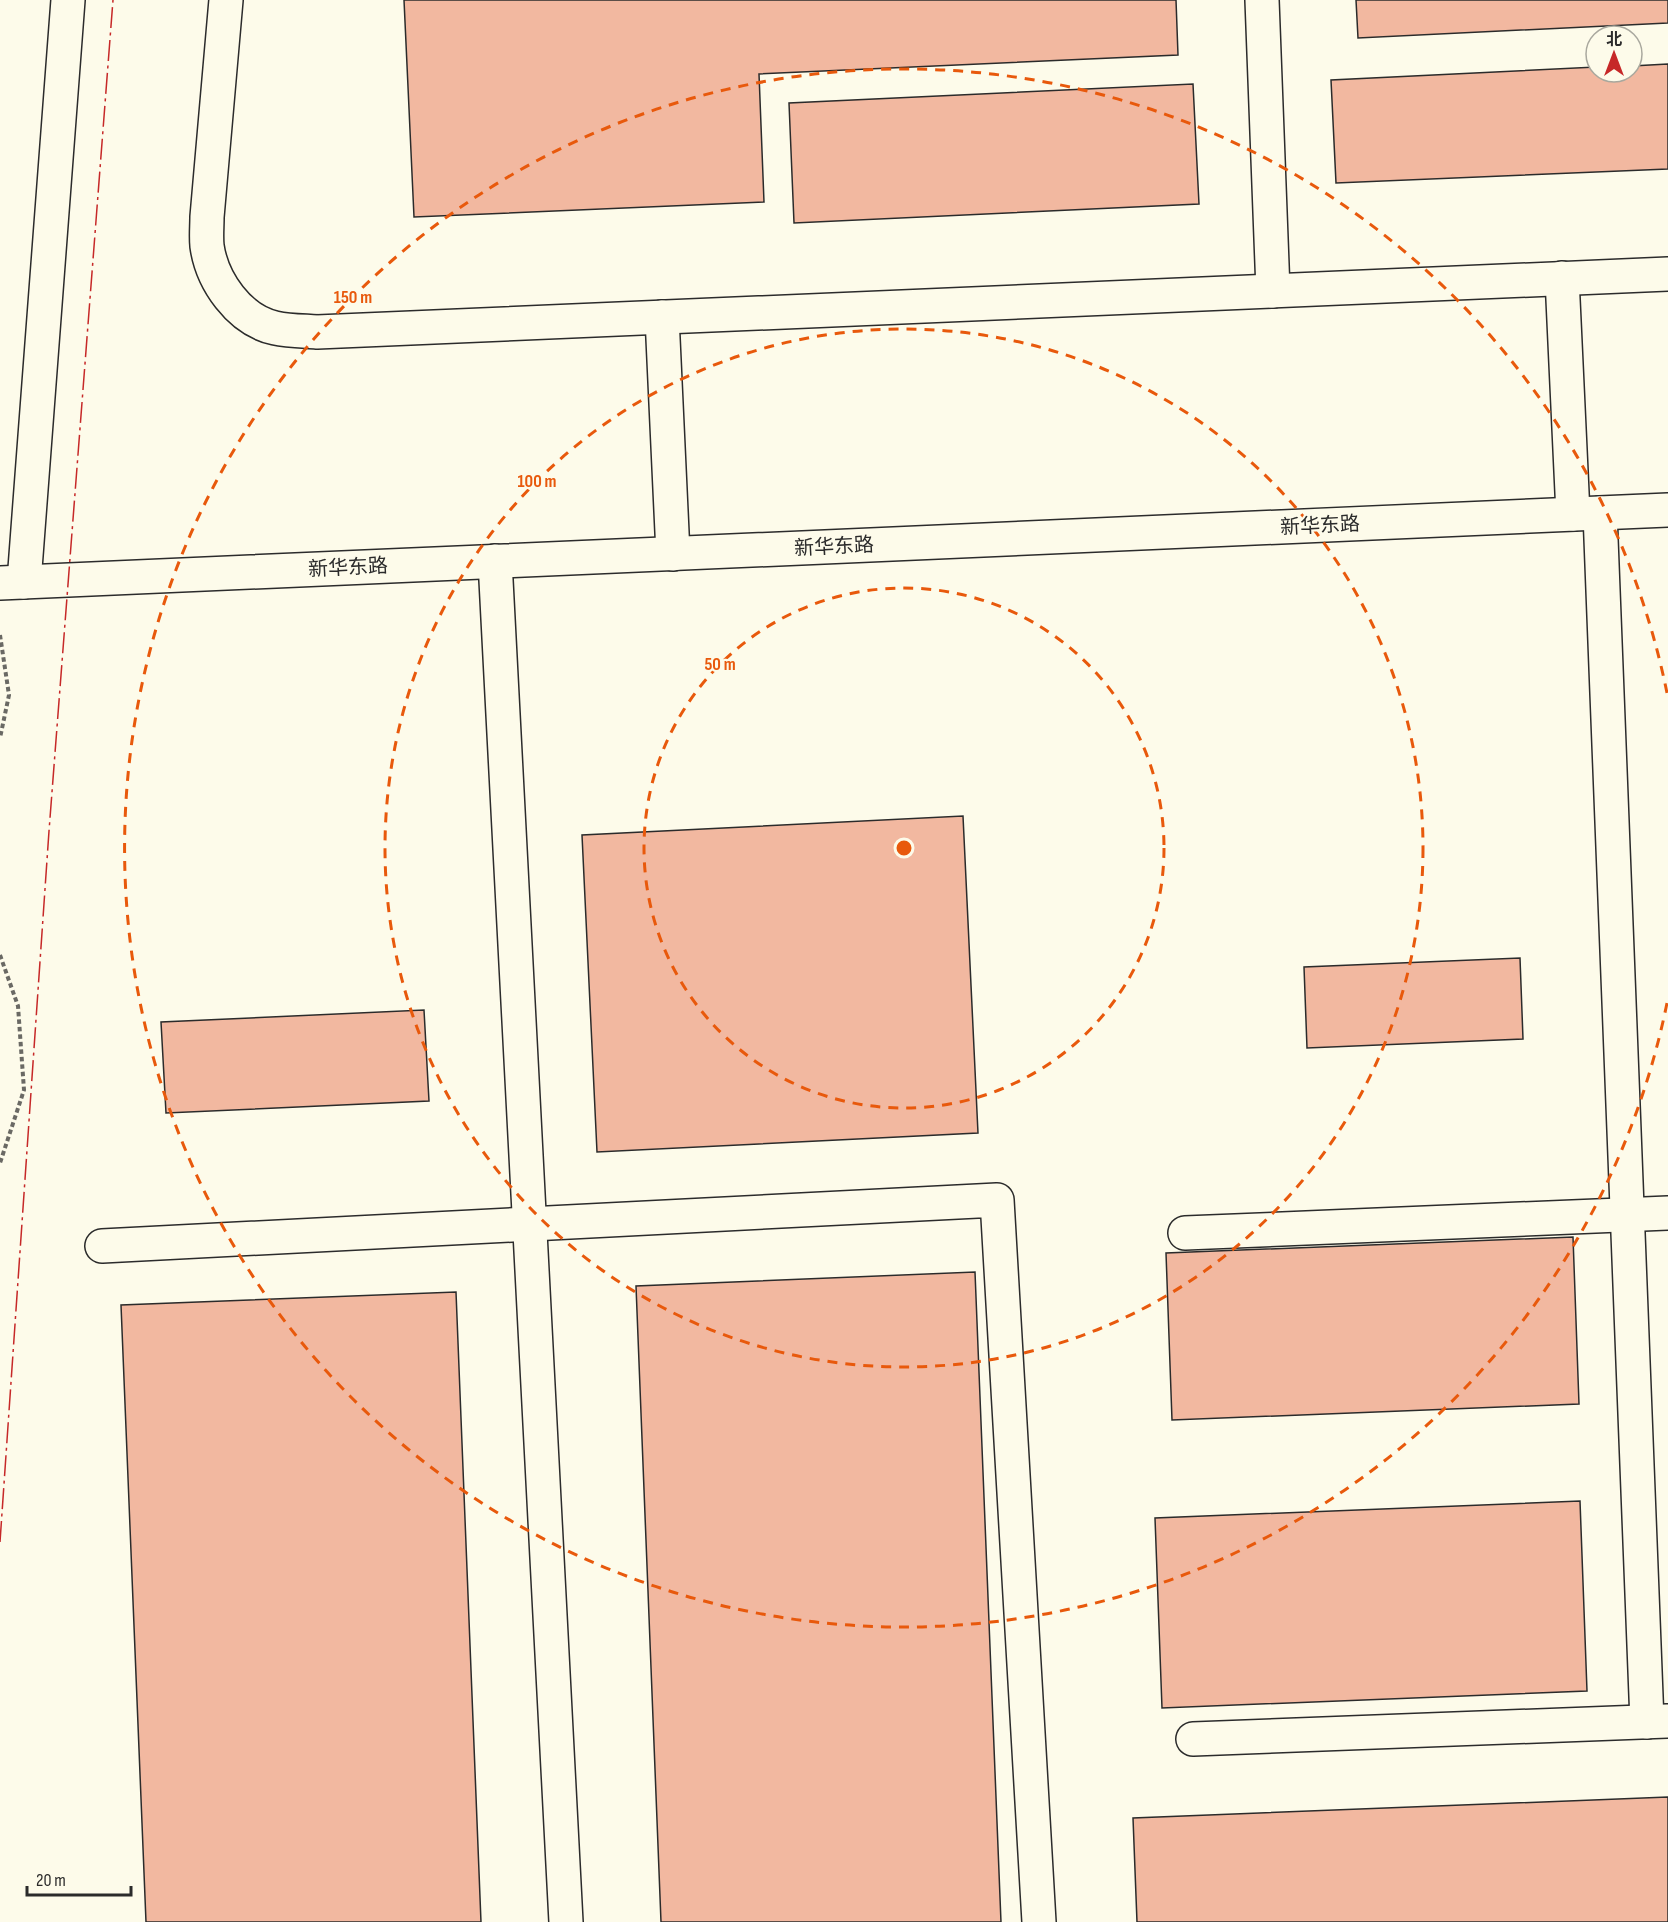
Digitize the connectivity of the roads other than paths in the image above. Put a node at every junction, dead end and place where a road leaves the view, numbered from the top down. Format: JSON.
{"nodes":[{"id":1,"x":68,"y":0,"type":"edge"},
{"id":2,"x":226,"y":0,"type":"edge"},
{"id":3,"x":1262,"y":0,"type":"edge"},
{"id":4,"x":1668,"y":274,"type":"edge"},
{"id":5,"x":1562,"y":279,"type":"junction"},
{"id":6,"x":1273,"y":291,"type":"junction"},
{"id":7,"x":662,"y":317,"type":"junction"},
{"id":8,"x":1668,"y":510,"type":"edge"},
{"id":9,"x":1586,"y":513,"type":"junction"},
{"id":10,"x":673,"y":554,"type":"junction"},
{"id":11,"x":495,"y":561,"type":"junction"},
{"id":12,"x":12,"y":582,"type":"edge"},
{"id":13,"x":1668,"y":1213,"type":"edge"},
{"id":14,"x":1627,"y":1215,"type":"junction"},
{"id":15,"x":530,"y":1224,"type":"junction"},
{"id":16,"x":1185,"y":1233,"type":"dead end"},
{"id":17,"x":102,"y":1246,"type":"dead end"},
{"id":18,"x":1658,"y":1721,"type":"edge"},
{"id":19,"x":1193,"y":1739,"type":"dead end"},
{"id":20,"x":566,"y":1922,"type":"edge"},
{"id":21,"x":1039,"y":1922,"type":"edge"}],
"edges":[{"from":1,"to":12,"type":"main road"},
{"from":2,"to":7,"type":"main road"},
{"from":3,"to":6,"type":"main road"},
{"from":4,"to":5,"type":"main road"},
{"from":5,"to":6,"type":"main road"},
{"from":5,"to":9,"type":"main road"},
{"from":6,"to":7,"type":"main road"},
{"from":7,"to":10,"type":"main road"},
{"from":8,"to":9,"type":"main road","name":"新华东路"},
{"from":9,"to":10,"type":"main road","name":"新华东路"},
{"from":9,"to":14,"type":"main road"},
{"from":10,"to":11,"type":"main road","name":"新华东路"},
{"from":11,"to":12,"type":"main road","name":"新华东路"},
{"from":11,"to":15,"type":"main road"},
{"from":13,"to":14,"type":"main road"},
{"from":14,"to":16,"type":"main road"},
{"from":14,"to":18,"type":"main road"},
{"from":15,"to":17,"type":"main road"},
{"from":15,"to":20,"type":"main road"},
{"from":15,"to":21,"type":"main road"},
{"from":18,"to":19,"type":"main road"}]}
